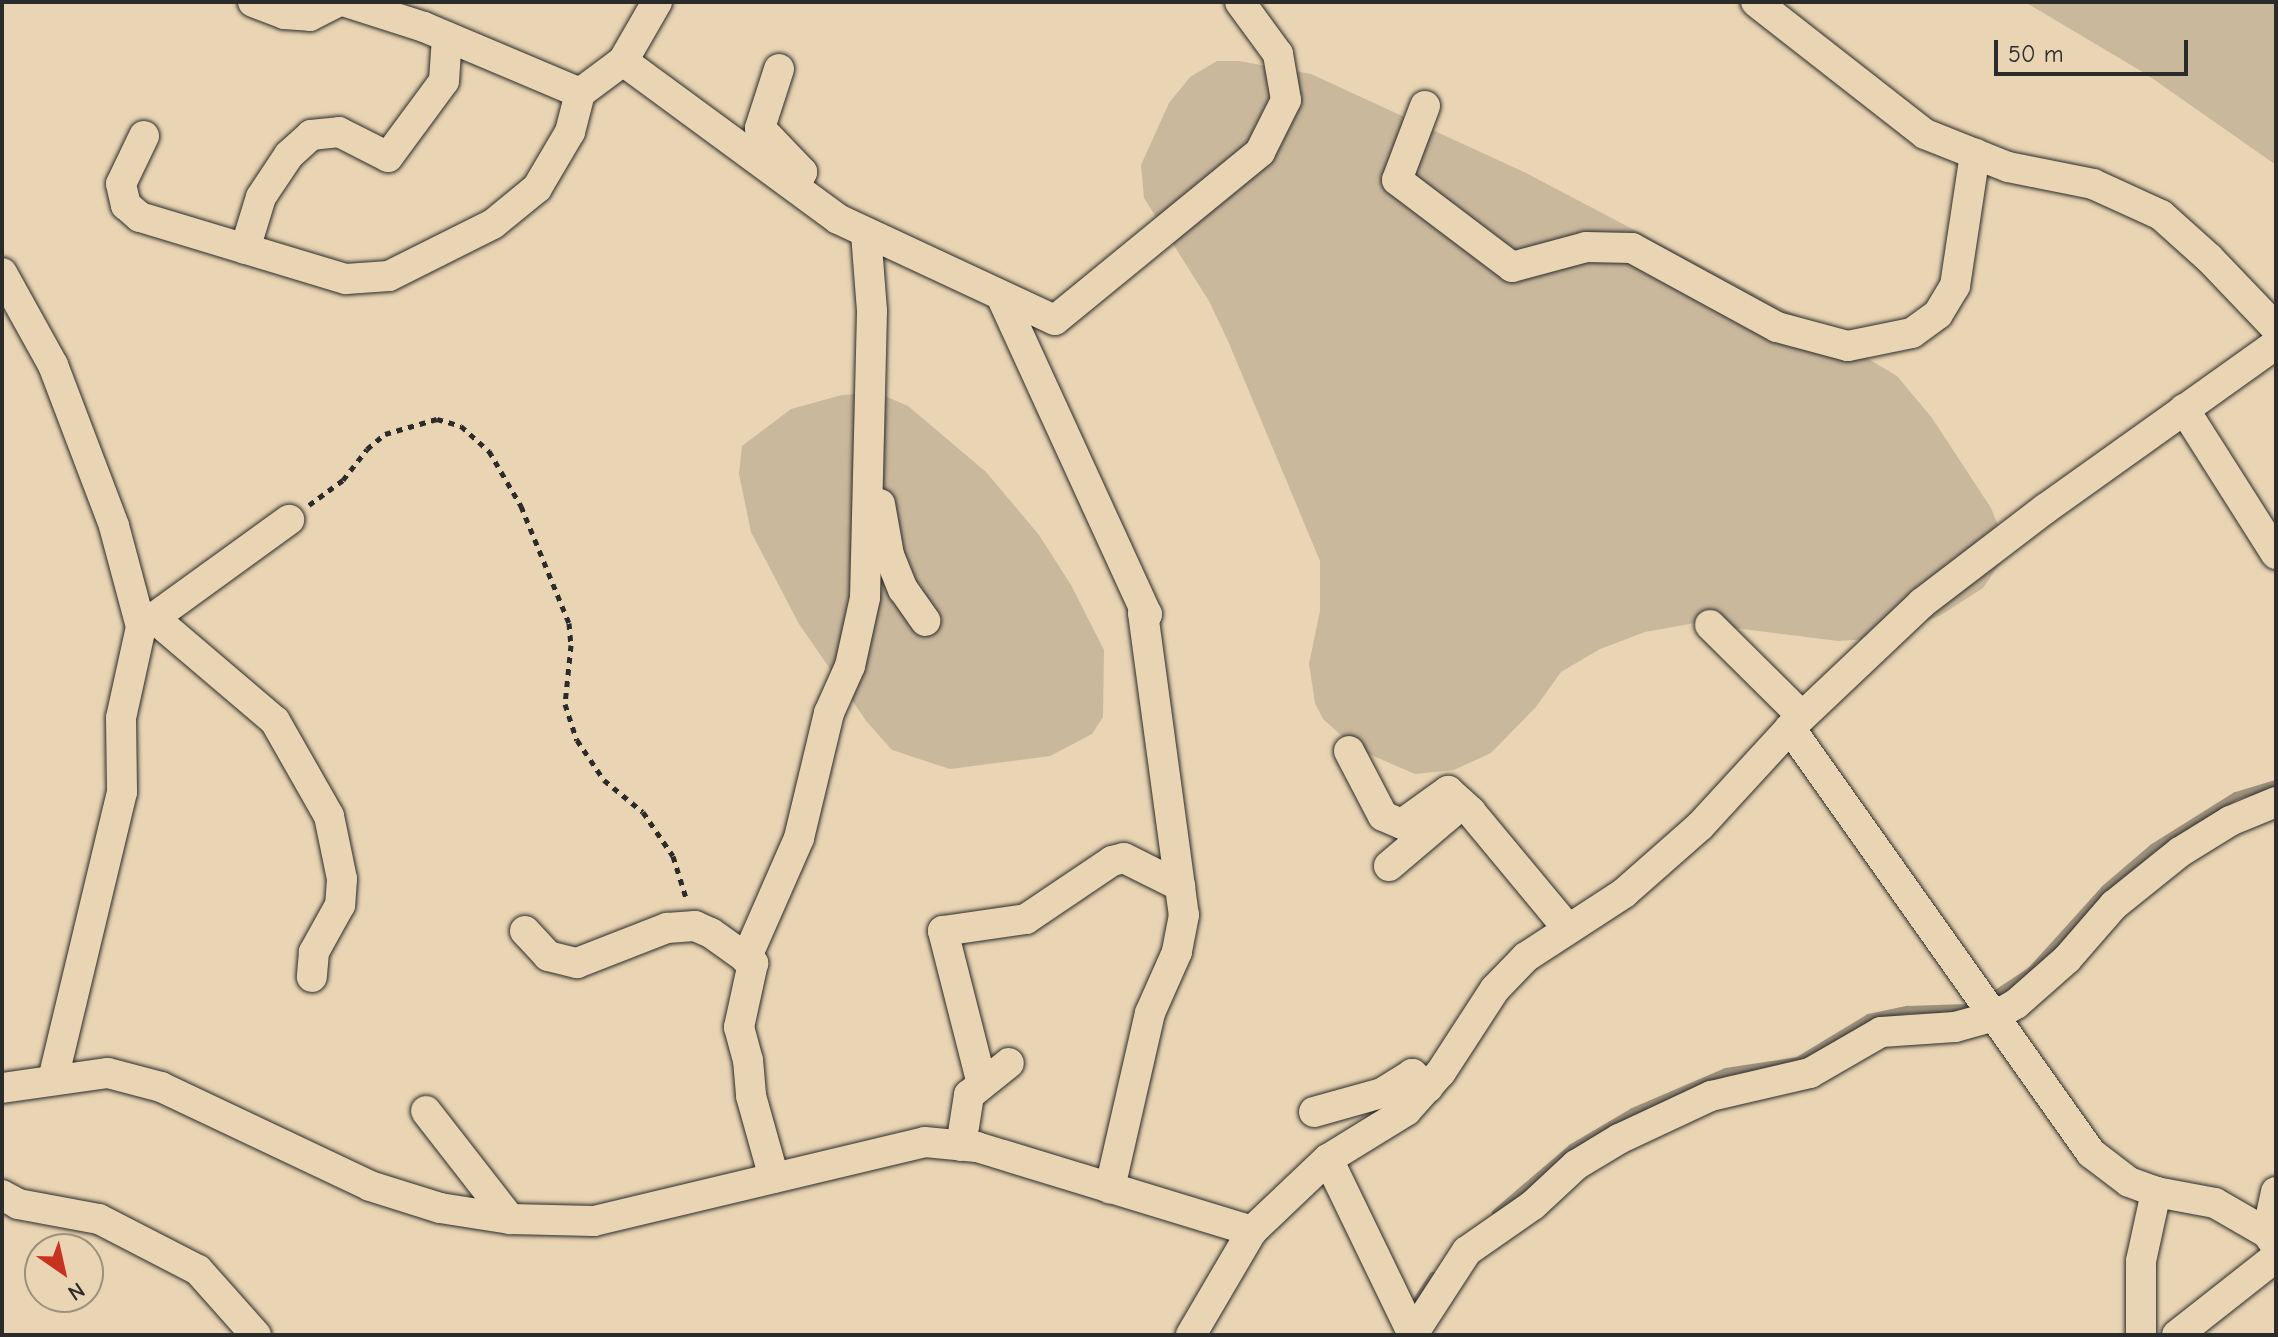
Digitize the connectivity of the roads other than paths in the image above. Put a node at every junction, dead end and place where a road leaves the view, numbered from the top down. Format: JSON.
{"nodes":[{"id":1,"x":253,"y":2,"type":"edge"},
{"id":2,"x":338,"y":2,"type":"edge"},
{"id":3,"x":346,"y":2,"type":"edge"},
{"id":4,"x":657,"y":2,"type":"edge"},
{"id":5,"x":1240,"y":2,"type":"edge"},
{"id":6,"x":1756,"y":2,"type":"edge"},
{"id":7,"x":447,"y":37,"type":"junction"},
{"id":8,"x":623,"y":61,"type":"junction"},
{"id":9,"x":779,"y":69,"type":"dead end"},
{"id":10,"x":580,"y":93,"type":"junction"},
{"id":11,"x":1425,"y":106,"type":"dead end"},
{"id":12,"x":144,"y":136,"type":"dead end"},
{"id":13,"x":1975,"y":154,"type":"junction"},
{"id":14,"x":794,"y":187,"type":"junction"},
{"id":15,"x":866,"y":233,"type":"junction"},
{"id":16,"x":245,"y":249,"type":"junction"},
{"id":17,"x":2,"y":273,"type":"edge"},
{"id":18,"x":1002,"y":298,"type":"junction"},
{"id":19,"x":2276,"y":328,"type":"edge"},
{"id":20,"x":2276,"y":344,"type":"edge"},
{"id":21,"x":2184,"y":409,"type":"junction"},
{"id":22,"x":867,"y":473,"type":"junction"},
{"id":23,"x":289,"y":520,"type":"road end"},
{"id":24,"x":2276,"y":554,"type":"edge"},
{"id":25,"x":925,"y":621,"type":"dead end"},
{"id":26,"x":148,"y":622,"type":"junction"},
{"id":27,"x":1710,"y":625,"type":"dead end"},
{"id":28,"x":1796,"y":722,"type":"junction"},
{"id":29,"x":1349,"y":751,"type":"dead end"},
{"id":30,"x":2276,"y":802,"type":"edge"},
{"id":31,"x":1462,"y":804,"type":"junction"},
{"id":32,"x":1389,"y":866,"type":"dead end"},
{"id":33,"x":1180,"y":886,"type":"junction"},
{"id":34,"x":1568,"y":929,"type":"junction"},
{"id":35,"x":525,"y":931,"type":"dead end"},
{"id":36,"x":746,"y":959,"type":"junction"},
{"id":37,"x":312,"y":977,"type":"dead end"},
{"id":38,"x":1995,"y":1016,"type":"junction"},
{"id":39,"x":1009,"y":1063,"type":"dead end"},
{"id":40,"x":53,"y":1080,"type":"junction"},
{"id":41,"x":982,"y":1084,"type":"junction"},
{"id":42,"x":1428,"y":1087,"type":"junction"},
{"id":43,"x":2,"y":1088,"type":"edge"},
{"id":44,"x":426,"y":1111,"type":"dead end"},
{"id":45,"x":1314,"y":1112,"type":"dead end"},
{"id":46,"x":961,"y":1146,"type":"junction"},
{"id":47,"x":1328,"y":1159,"type":"junction"},
{"id":48,"x":774,"y":1178,"type":"junction"},
{"id":49,"x":1110,"y":1188,"type":"junction"},
{"id":50,"x":2156,"y":1192,"type":"junction"},
{"id":51,"x":2276,"y":1192,"type":"edge"},
{"id":52,"x":2,"y":1195,"type":"edge"},
{"id":53,"x":510,"y":1219,"type":"junction"},
{"id":54,"x":1252,"y":1231,"type":"junction"},
{"id":55,"x":2273,"y":1245,"type":"edge"},
{"id":56,"x":2181,"y":1334,"type":"edge"},
{"id":57,"x":256,"y":1335,"type":"edge"},
{"id":58,"x":1191,"y":1335,"type":"edge"},
{"id":59,"x":1413,"y":1335,"type":"edge"},
{"id":60,"x":2141,"y":1335,"type":"edge"}],
"edges":[{"from":1,"to":2,"type":"street"},
{"from":3,"to":7,"type":"street"},
{"from":4,"to":8,"type":"street"},
{"from":5,"to":18,"type":"street"},
{"from":6,"to":13,"type":"street"},
{"from":7,"to":10,"type":"street"},
{"from":7,"to":16,"type":"street"},
{"from":8,"to":10,"type":"street"},
{"from":8,"to":14,"type":"street"},
{"from":9,"to":14,"type":"street"},
{"from":10,"to":16,"type":"street"},
{"from":11,"to":13,"type":"street"},
{"from":12,"to":16,"type":"street"},
{"from":13,"to":19,"type":"street"},
{"from":14,"to":15,"type":"street"},
{"from":15,"to":18,"type":"street"},
{"from":15,"to":22,"type":"street"},
{"from":17,"to":26,"type":"street"},
{"from":18,"to":33,"type":"street"},
{"from":20,"to":21,"type":"street"},
{"from":21,"to":24,"type":"street"},
{"from":21,"to":28,"type":"street"},
{"from":22,"to":25,"type":"street"},
{"from":22,"to":36,"type":"street"},
{"from":23,"to":26,"type":"street"},
{"from":26,"to":37,"type":"street"},
{"from":26,"to":40,"type":"street"},
{"from":27,"to":28,"type":"street"},
{"from":28,"to":34,"type":"street"},
{"from":28,"to":38,"type":"street"},
{"from":29,"to":31,"type":"street"},
{"from":30,"to":38,"type":"street"},
{"from":31,"to":32,"type":"street"},
{"from":31,"to":34,"type":"street"},
{"from":33,"to":41,"type":"street"},
{"from":33,"to":49,"type":"street"},
{"from":34,"to":42,"type":"street"},
{"from":35,"to":36,"type":"street"},
{"from":36,"to":48,"type":"street"},
{"from":38,"to":50,"type":"street"},
{"from":38,"to":59,"type":"street"},
{"from":39,"to":41,"type":"street"},
{"from":40,"to":43,"type":"street"},
{"from":40,"to":53,"type":"street"},
{"from":41,"to":46,"type":"street"},
{"from":42,"to":45,"type":"street"},
{"from":42,"to":47,"type":"street"},
{"from":44,"to":53,"type":"street"},
{"from":46,"to":48,"type":"street"},
{"from":46,"to":49,"type":"street"},
{"from":47,"to":54,"type":"street"},
{"from":47,"to":59,"type":"street"},
{"from":48,"to":53,"type":"street"},
{"from":49,"to":54,"type":"street"},
{"from":50,"to":55,"type":"street"},
{"from":50,"to":60,"type":"street"},
{"from":51,"to":55,"type":"street"},
{"from":52,"to":57,"type":"street"},
{"from":54,"to":58,"type":"street"},
{"from":55,"to":56,"type":"street"}]}
